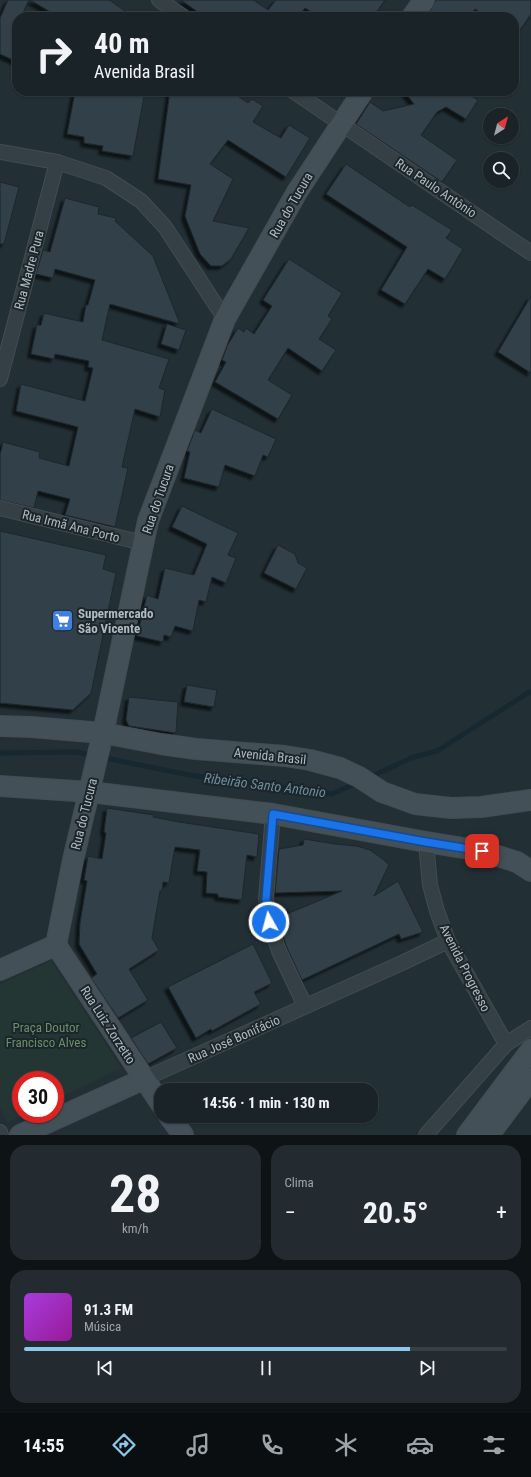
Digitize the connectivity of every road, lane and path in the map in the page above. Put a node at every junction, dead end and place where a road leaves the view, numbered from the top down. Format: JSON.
{"nodes":[{"id":1,"x":159,"y":0,"type":"edge"},
{"id":2,"x":424,"y":0,"type":"edge"},
{"id":3,"x":177,"y":12,"type":"edge"},
{"id":4,"x":416,"y":12,"type":"edge"},
{"id":5,"x":300,"y":96,"type":"edge"},
{"id":6,"x":359,"y":96,"type":"edge"},
{"id":7,"x":340,"y":124,"type":"junction"},
{"id":8,"x":0,"y":152,"type":"edge"},
{"id":9,"x":57,"y":162,"type":"junction"},
{"id":10,"x":531,"y":253,"type":"edge"},
{"id":11,"x":225,"y":319,"type":"junction"},
{"id":12,"x":0,"y":379,"type":"edge"},
{"id":13,"x":0,"y":508,"type":"edge"},
{"id":14,"x":143,"y":543,"type":"junction"},
{"id":15,"x":0,"y":726,"type":"edge"},
{"id":16,"x":102,"y":738,"type":"junction"},
{"id":17,"x":0,"y":786,"type":"edge"},
{"id":18,"x":91,"y":786,"type":"junction"},
{"id":19,"x":531,"y":800,"type":"edge"},
{"id":20,"x":273,"y":814,"type":"junction"},
{"id":21,"x":426,"y":842,"type":"junction"},
{"id":22,"x":531,"y":871,"type":"edge"},
{"id":23,"x":448,"y":941,"type":"junction"},
{"id":24,"x":56,"y":945,"type":"junction"},
{"id":25,"x":0,"y":970,"type":"edge"},
{"id":26,"x":305,"y":1006,"type":"junction"},
{"id":27,"x":531,"y":1028,"type":"edge"},
{"id":28,"x":506,"y":1044,"type":"junction"},
{"id":29,"x":531,"y":1050,"type":"edge"},
{"id":30,"x":144,"y":1079,"type":"junction"},
{"id":31,"x":531,"y":1079,"type":"edge"},
{"id":32,"x":154,"y":1094,"type":"edge"},
{"id":33,"x":174,"y":1123,"type":"edge"},
{"id":34,"x":0,"y":1132,"type":"edge"},
{"id":35,"x":2,"y":1135,"type":"edge"},
{"id":36,"x":20,"y":1135,"type":"edge"},
{"id":37,"x":183,"y":1135,"type":"edge"},
{"id":38,"x":426,"y":1135,"type":"edge"},
{"id":39,"x":467,"y":1135,"type":"edge"},
{"id":40,"x":489,"y":1135,"type":"edge"}],
"edges":[{"from":1,"to":3,"type":"street"},
{"from":2,"to":4,"type":"main road"},
{"from":5,"to":7,"type":"street","name":"Rua Paulo Antônio"},
{"from":6,"to":7,"type":"main road","name":"Rua do Tucura"},
{"from":7,"to":10,"type":"street","name":"Rua Paulo Antônio"},
{"from":7,"to":11,"type":"main road","name":"Rua do Tucura"},
{"from":8,"to":9,"type":"street"},
{"from":9,"to":11,"type":"street"},
{"from":9,"to":12,"type":"street","name":"Rua Madre Pura"},
{"from":11,"to":14,"type":"main road","name":"Rua do Tucura"},
{"from":13,"to":14,"type":"street","name":"Rua Irmã Ana Porto"},
{"from":14,"to":16,"type":"main road","name":"Rua do Tucura"},
{"from":15,"to":16,"type":"main road","name":"Avenida Brasil"},
{"from":16,"to":18,"type":"main road","name":"Rua do Tucura"},
{"from":16,"to":19,"type":"main road","name":"Avenida Brasil"},
{"from":17,"to":18,"type":"main road"},
{"from":18,"to":20,"type":"main road"},
{"from":18,"to":24,"type":"main road","name":"Rua do Tucura"},
{"from":20,"to":21,"type":"main road"},
{"from":20,"to":26,"type":"street"},
{"from":21,"to":22,"type":"main road"},
{"from":21,"to":23,"type":"street","name":"Avenida Progresso"},
{"from":23,"to":26,"type":"street","name":"Rua José Bonifácio"},
{"from":23,"to":28,"type":"street","name":"Avenida Progresso"},
{"from":24,"to":25,"type":"main road"},
{"from":24,"to":30,"type":"main road","name":"Rua Luiz Zorzetto"},
{"from":26,"to":30,"type":"street","name":"Rua José Bonifácio"},
{"from":27,"to":28,"type":"street"},
{"from":28,"to":38,"type":"street"},
{"from":29,"to":39,"type":"main road"},
{"from":30,"to":32,"type":"main road","name":"Rua Luiz Zorzetto"},
{"from":30,"to":36,"type":"main road","name":"Rua José Bonifácio"},
{"from":31,"to":40,"type":"main road"},
{"from":33,"to":37,"type":"main road"},
{"from":34,"to":35,"type":"street"}]}
